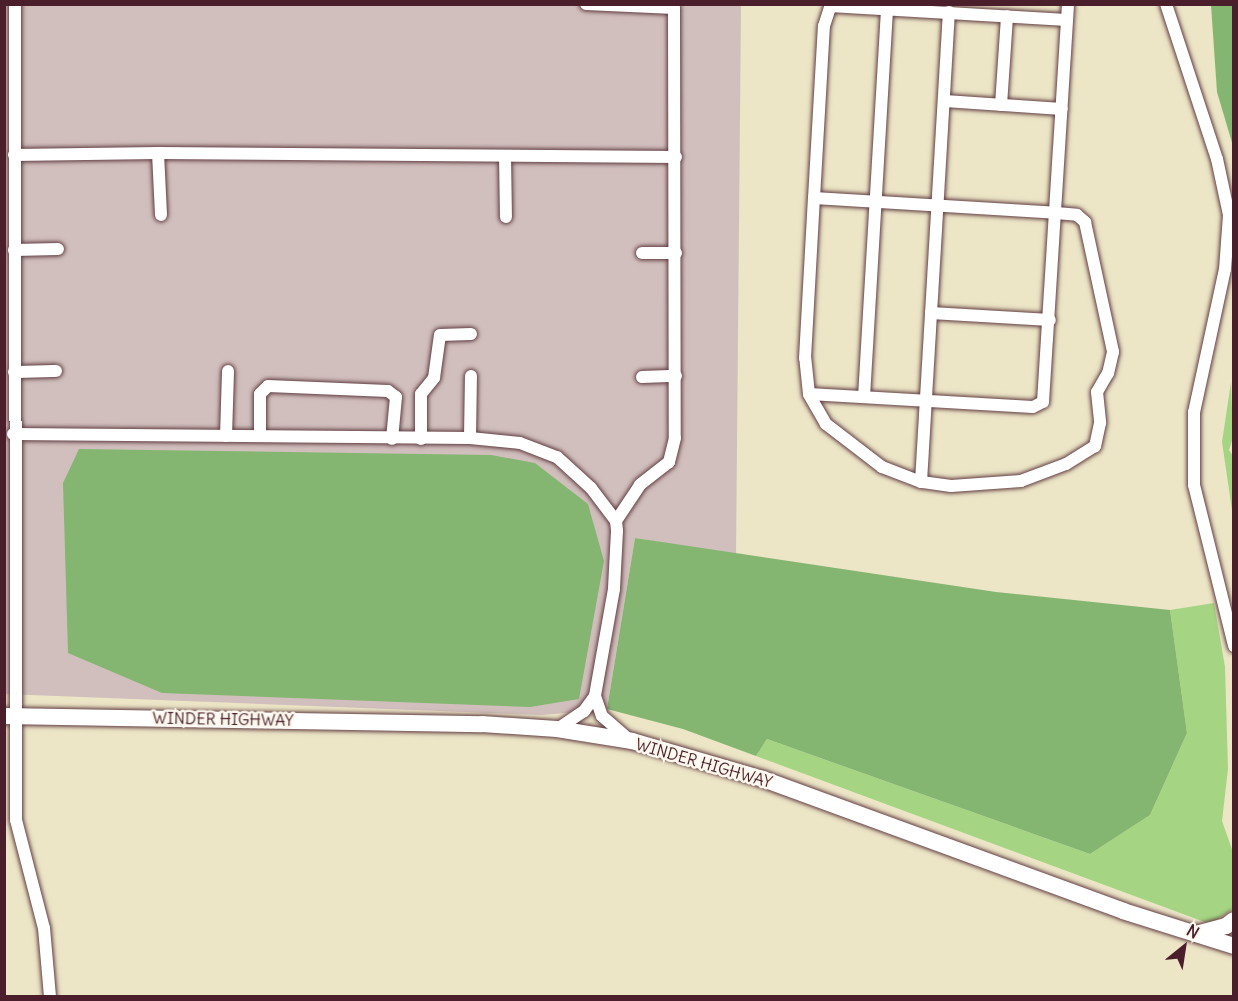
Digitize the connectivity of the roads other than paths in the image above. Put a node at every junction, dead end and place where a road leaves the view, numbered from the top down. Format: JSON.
{"nodes":[{"id":1,"x":15,"y":4,"type":"edge"},
{"id":2,"x":586,"y":4,"type":"edge"},
{"id":3,"x":1068,"y":4,"type":"edge"},
{"id":4,"x":1166,"y":4,"type":"edge"},
{"id":5,"x":831,"y":5,"type":"edge"},
{"id":6,"x":887,"y":9,"type":"junction"},
{"id":7,"x":963,"y":9,"type":"edge"},
{"id":8,"x":949,"y":12,"type":"junction"},
{"id":9,"x":1007,"y":16,"type":"junction"},
{"id":10,"x":1067,"y":20,"type":"junction"},
{"id":11,"x":945,"y":101,"type":"junction"},
{"id":12,"x":1001,"y":105,"type":"junction"},
{"id":13,"x":1062,"y":109,"type":"junction"},
{"id":14,"x":9,"y":111,"type":"edge"},
{"id":15,"x":158,"y":153,"type":"junction"},
{"id":16,"x":14,"y":155,"type":"junction"},
{"id":17,"x":505,"y":156,"type":"junction"},
{"id":18,"x":676,"y":157,"type":"junction"},
{"id":19,"x":814,"y":198,"type":"junction"},
{"id":20,"x":876,"y":202,"type":"junction"},
{"id":21,"x":938,"y":207,"type":"junction"},
{"id":22,"x":1056,"y":213,"type":"junction"},
{"id":23,"x":161,"y":215,"type":"dead end"},
{"id":24,"x":506,"y":217,"type":"dead end"},
{"id":25,"x":58,"y":249,"type":"dead end"},
{"id":26,"x":14,"y":250,"type":"junction"},
{"id":27,"x":642,"y":253,"type":"dead end"},
{"id":28,"x":676,"y":254,"type":"junction"},
{"id":29,"x":931,"y":313,"type":"junction"},
{"id":30,"x":1050,"y":320,"type":"junction"},
{"id":31,"x":471,"y":334,"type":"dead end"},
{"id":32,"x":56,"y":371,"type":"dead end"},
{"id":33,"x":14,"y":372,"type":"junction"},
{"id":34,"x":228,"y":372,"type":"dead end"},
{"id":35,"x":471,"y":376,"type":"dead end"},
{"id":36,"x":676,"y":376,"type":"junction"},
{"id":37,"x":642,"y":377,"type":"dead end"},
{"id":38,"x":809,"y":394,"type":"junction"},
{"id":39,"x":864,"y":397,"type":"junction"},
{"id":40,"x":925,"y":402,"type":"junction"},
{"id":41,"x":13,"y":434,"type":"junction"},
{"id":42,"x":226,"y":436,"type":"junction"},
{"id":43,"x":261,"y":436,"type":"junction"},
{"id":44,"x":470,"y":438,"type":"junction"},
{"id":45,"x":392,"y":439,"type":"junction"},
{"id":46,"x":421,"y":439,"type":"junction"},
{"id":47,"x":921,"y":482,"type":"junction"},
{"id":48,"x":616,"y":521,"type":"junction"},
{"id":49,"x":1233,"y":646,"type":"edge"},
{"id":50,"x":594,"y":696,"type":"junction"},
{"id":51,"x":9,"y":716,"type":"edge"},
{"id":52,"x":557,"y":729,"type":"junction"},
{"id":53,"x":632,"y":741,"type":"junction"},
{"id":54,"x":1233,"y":920,"type":"edge"},
{"id":55,"x":1192,"y":935,"type":"junction"},
{"id":56,"x":1233,"y":946,"type":"edge"},
{"id":57,"x":1233,"y":955,"type":"edge"},
{"id":58,"x":50,"y":996,"type":"edge"}],
"edges":[{"from":1,"to":14,"type":"street"},
{"from":2,"to":18,"type":"street"},
{"from":3,"to":10,"type":"street"},
{"from":4,"to":49,"type":"street"},
{"from":5,"to":6,"type":"street"},
{"from":5,"to":19,"type":"street"},
{"from":6,"to":8,"type":"street"},
{"from":6,"to":20,"type":"street"},
{"from":7,"to":8,"type":"street"},
{"from":7,"to":9,"type":"street"},
{"from":8,"to":11,"type":"street"},
{"from":9,"to":10,"type":"street"},
{"from":9,"to":12,"type":"street"},
{"from":10,"to":13,"type":"street"},
{"from":11,"to":12,"type":"street"},
{"from":11,"to":21,"type":"street"},
{"from":12,"to":13,"type":"street"},
{"from":13,"to":22,"type":"street"},
{"from":14,"to":16,"type":"street"},
{"from":15,"to":16,"type":"street"},
{"from":15,"to":17,"type":"street"},
{"from":15,"to":23,"type":"street"},
{"from":16,"to":26,"type":"street"},
{"from":17,"to":18,"type":"street"},
{"from":17,"to":24,"type":"street"},
{"from":18,"to":28,"type":"street"},
{"from":19,"to":20,"type":"street"},
{"from":19,"to":38,"type":"street"},
{"from":20,"to":21,"type":"street"},
{"from":20,"to":39,"type":"street"},
{"from":21,"to":22,"type":"street"},
{"from":21,"to":29,"type":"street"},
{"from":22,"to":30,"type":"street"},
{"from":22,"to":47,"type":"street"},
{"from":25,"to":26,"type":"street"},
{"from":26,"to":33,"type":"street"},
{"from":27,"to":28,"type":"street"},
{"from":28,"to":36,"type":"street"},
{"from":29,"to":30,"type":"street"},
{"from":29,"to":40,"type":"street"},
{"from":30,"to":40,"type":"street"},
{"from":31,"to":46,"type":"street"},
{"from":32,"to":33,"type":"street"},
{"from":33,"to":41,"type":"street"},
{"from":34,"to":42,"type":"street"},
{"from":35,"to":44,"type":"street"},
{"from":36,"to":37,"type":"street"},
{"from":36,"to":48,"type":"street"},
{"from":38,"to":39,"type":"street"},
{"from":38,"to":47,"type":"street"},
{"from":39,"to":40,"type":"street"},
{"from":40,"to":47,"type":"street"},
{"from":41,"to":42,"type":"street"},
{"from":41,"to":51,"type":"street"},
{"from":42,"to":43,"type":"street"},
{"from":43,"to":45,"type":"street"},
{"from":43,"to":45,"type":"street"},
{"from":44,"to":46,"type":"street"},
{"from":44,"to":48,"type":"street"},
{"from":45,"to":46,"type":"street"},
{"from":48,"to":50,"type":"street"},
{"from":50,"to":52,"type":"street"},
{"from":50,"to":53,"type":"street"},
{"from":51,"to":52,"type":"main road","name":"WINDER HIGHWAY"},
{"from":51,"to":58,"type":"street"},
{"from":52,"to":53,"type":"main road","name":"WINDER HIGHWAY"},
{"from":53,"to":55,"type":"main road","name":"WINDER HIGHWAY"},
{"from":54,"to":55,"type":"main road"},
{"from":55,"to":56,"type":"main road","name":"WINDER HIGHWAY"},
{"from":55,"to":57,"type":"main road"}]}
